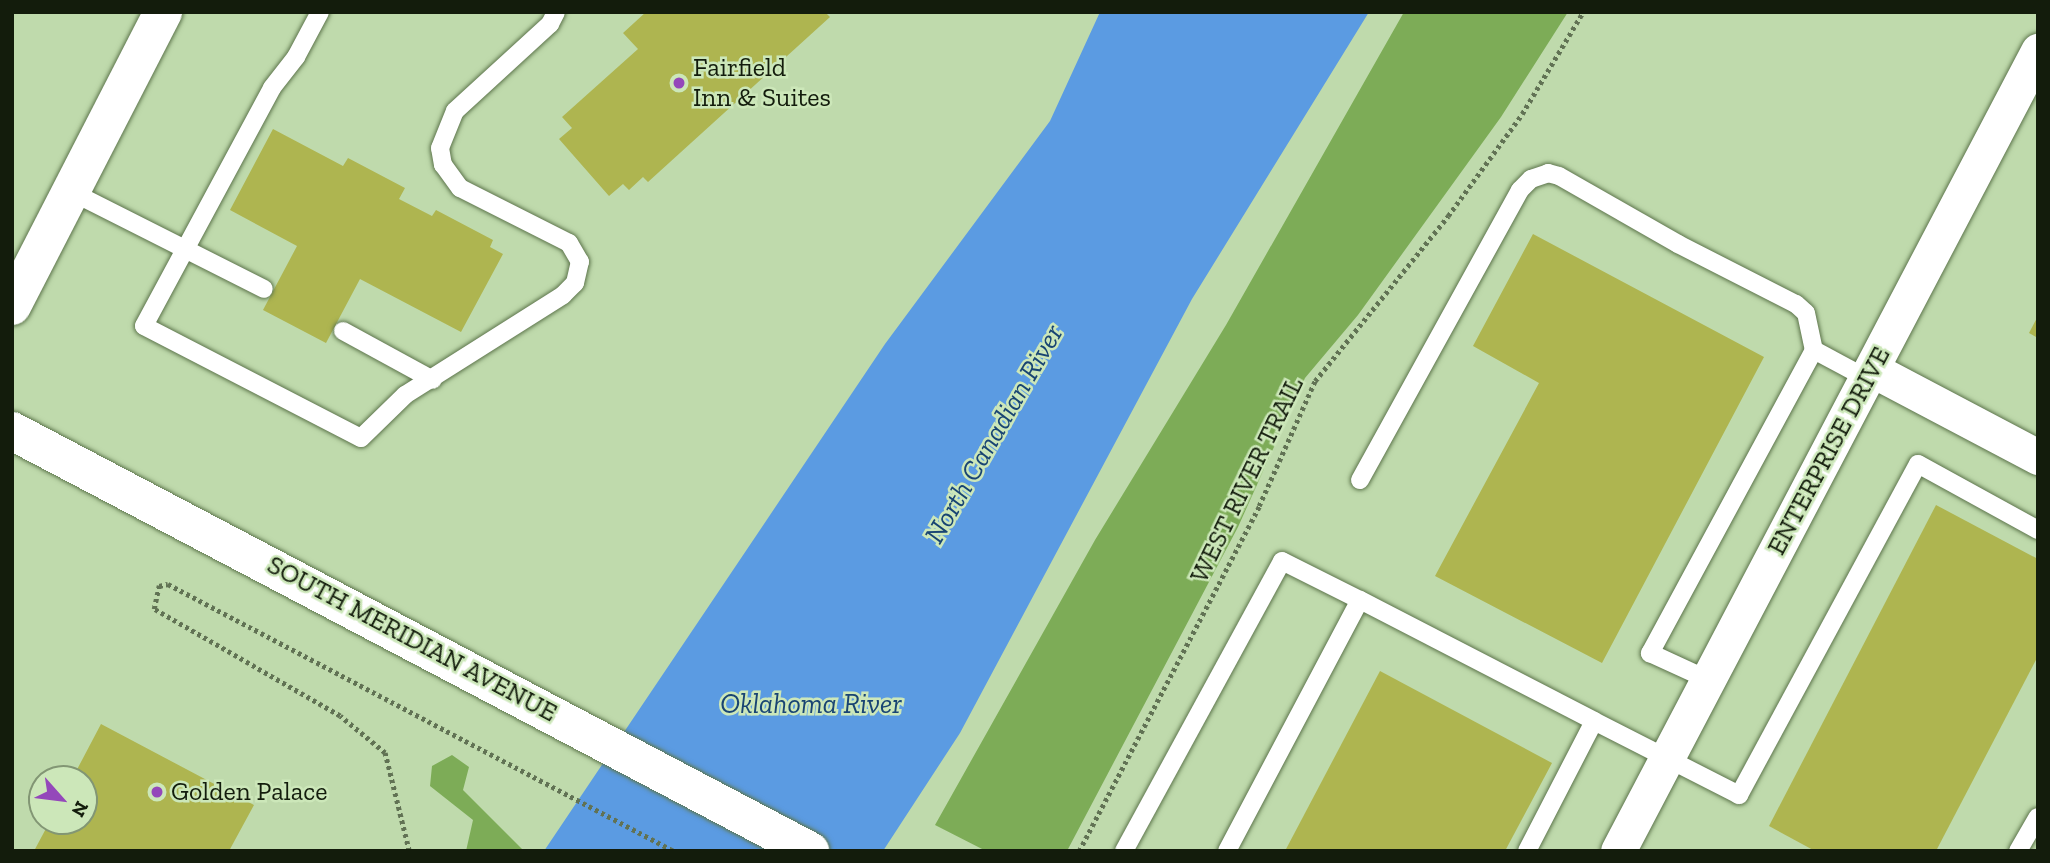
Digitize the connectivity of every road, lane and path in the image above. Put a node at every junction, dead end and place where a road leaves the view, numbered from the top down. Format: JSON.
{"nodes":[{"id":1,"x":163,"y":12,"type":"edge"},
{"id":2,"x":320,"y":12,"type":"edge"},
{"id":3,"x":556,"y":12,"type":"edge"},
{"id":4,"x":1583,"y":12,"type":"edge"},
{"id":5,"x":2038,"y":51,"type":"edge"},
{"id":6,"x":70,"y":191,"type":"junction"},
{"id":7,"x":186,"y":247,"type":"junction"},
{"id":8,"x":264,"y":289,"type":"dead end"},
{"id":9,"x":12,"y":306,"type":"edge"},
{"id":10,"x":343,"y":331,"type":"dead end"},
{"id":11,"x":1814,"y":351,"type":"junction"},
{"id":12,"x":1870,"y":375,"type":"junction"},
{"id":13,"x":433,"y":380,"type":"junction"},
{"id":14,"x":12,"y":431,"type":"edge"},
{"id":15,"x":2038,"y":457,"type":"edge"},
{"id":16,"x":1360,"y":480,"type":"dead end"},
{"id":17,"x":2038,"y":530,"type":"edge"},
{"id":18,"x":1360,"y":600,"type":"junction"},
{"id":19,"x":1709,"y":680,"type":"junction"},
{"id":20,"x":1594,"y":721,"type":"junction"},
{"id":21,"x":1668,"y":758,"type":"junction"},
{"id":22,"x":2038,"y":817,"type":"edge"},
{"id":23,"x":1626,"y":848,"type":"edge"},
{"id":24,"x":409,"y":851,"type":"edge"},
{"id":25,"x":674,"y":851,"type":"edge"},
{"id":26,"x":810,"y":851,"type":"edge"},
{"id":27,"x":1079,"y":851,"type":"edge"},
{"id":28,"x":1124,"y":851,"type":"edge"},
{"id":29,"x":1227,"y":851,"type":"edge"},
{"id":30,"x":1527,"y":851,"type":"edge"},
{"id":31,"x":2018,"y":851,"type":"edge"}],
"edges":[{"from":1,"to":6,"type":"main road"},
{"from":2,"to":7,"type":"lane"},
{"from":3,"to":13,"type":"lane"},
{"from":4,"to":27,"type":"path","name":"WEST RIVER TRAIL"},
{"from":5,"to":12,"type":"street","name":"ENTERPRISE DRIVE"},
{"from":6,"to":7,"type":"lane"},
{"from":6,"to":9,"type":"main road"},
{"from":7,"to":8,"type":"lane"},
{"from":7,"to":13,"type":"lane"},
{"from":10,"to":13,"type":"lane"},
{"from":11,"to":12,"type":"lane"},
{"from":11,"to":16,"type":"lane"},
{"from":11,"to":19,"type":"lane"},
{"from":12,"to":15,"type":"street"},
{"from":12,"to":19,"type":"street","name":"ENTERPRISE DRIVE"},
{"from":14,"to":26,"type":"main road","name":"SOUTH MERIDIAN AVENUE"},
{"from":17,"to":21,"type":"lane"},
{"from":18,"to":20,"type":"lane"},
{"from":18,"to":28,"type":"lane"},
{"from":18,"to":29,"type":"lane"},
{"from":19,"to":21,"type":"street","name":"ENTERPRISE DRIVE"},
{"from":20,"to":21,"type":"lane"},
{"from":20,"to":30,"type":"lane"},
{"from":21,"to":23,"type":"street","name":"ENTERPRISE DRIVE"},
{"from":22,"to":31,"type":"lane"},
{"from":24,"to":25,"type":"path"}]}
